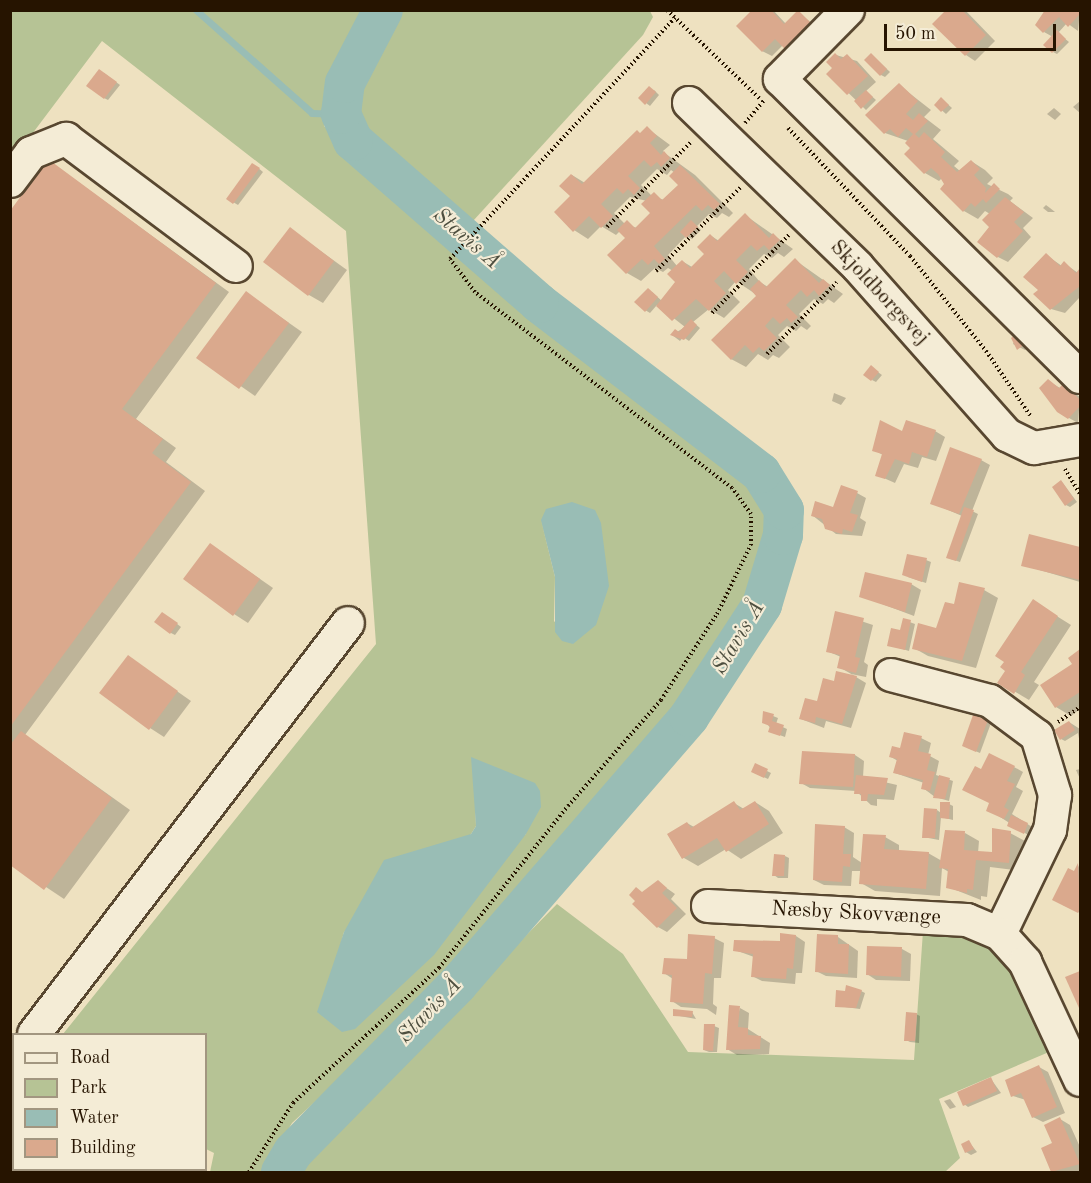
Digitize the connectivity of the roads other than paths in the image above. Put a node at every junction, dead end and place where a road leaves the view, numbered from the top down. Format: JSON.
{"nodes":[{"id":1,"x":848,"y":10,"type":"edge"},
{"id":2,"x":709,"y":123,"type":"road end"},
{"id":3,"x":10,"y":181,"type":"edge"},
{"id":4,"x":236,"y":266,"type":"dead end"},
{"id":5,"x":1080,"y":377,"type":"edge"},
{"id":6,"x":1066,"y":443,"type":"edge"},
{"id":7,"x":348,"y":624,"type":"dead end"},
{"id":8,"x":891,"y":675,"type":"dead end"},
{"id":9,"x":708,"y":906,"type":"dead end"},
{"id":10,"x":1000,"y":934,"type":"junction"},
{"id":11,"x":36,"y":1033,"type":"edge"},
{"id":12,"x":1080,"y":1080,"type":"edge"}],
"edges":[{"from":1,"to":5,"type":"street"},
{"from":2,"to":6,"type":"street","name":"Skjoldborgsvej"},
{"from":3,"to":4,"type":"street"},
{"from":7,"to":11,"type":"street"},
{"from":8,"to":10,"type":"street"},
{"from":9,"to":10,"type":"street","name":"Næsby Skovvænge"},
{"from":10,"to":12,"type":"street","name":"Næsby Skovvænge"}]}
